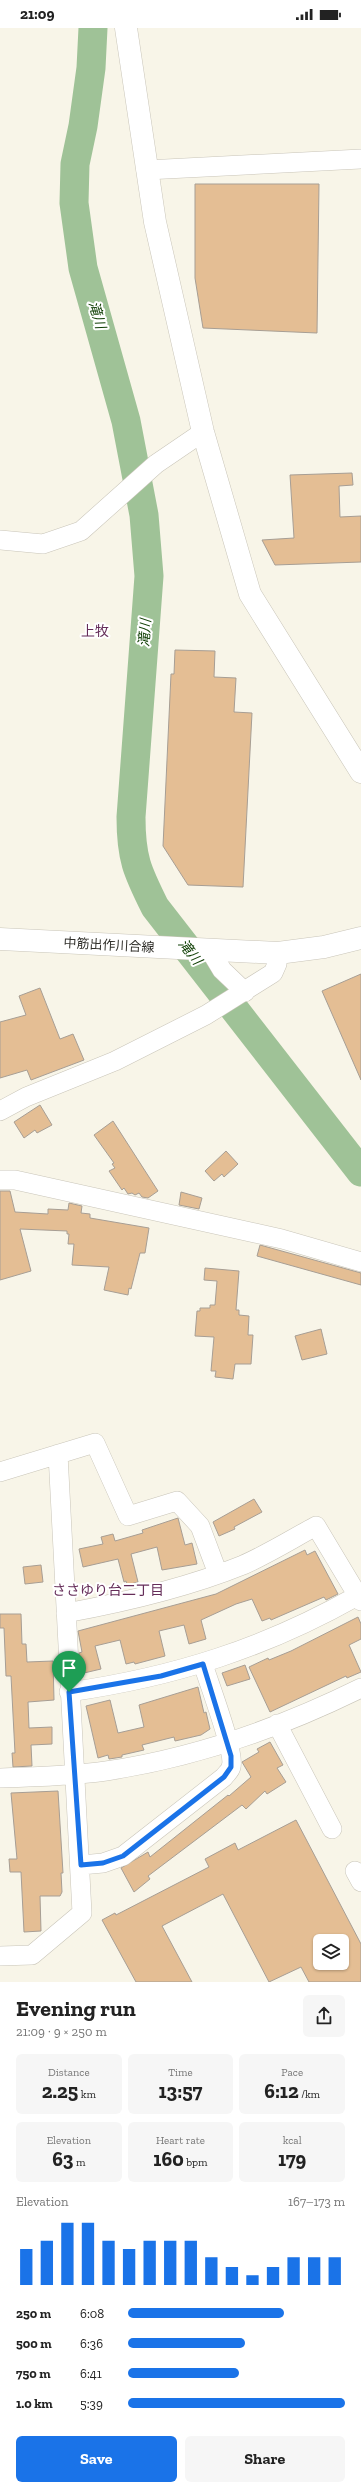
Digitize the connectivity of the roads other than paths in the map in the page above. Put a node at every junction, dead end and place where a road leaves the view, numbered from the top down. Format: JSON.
{"nodes":[{"id":1,"x":126,"y":28,"type":"edge"},
{"id":2,"x":361,"y":159,"type":"edge"},
{"id":3,"x":146,"y":170,"type":"junction"},
{"id":4,"x":203,"y":432,"type":"junction"},
{"id":5,"x":0,"y":540,"type":"edge"},
{"id":6,"x":361,"y":772,"type":"edge"},
{"id":7,"x":361,"y":938,"type":"edge"},
{"id":8,"x":0,"y":939,"type":"edge"},
{"id":9,"x":210,"y":950,"type":"junction"},
{"id":10,"x":278,"y":952,"type":"junction"},
{"id":11,"x":245,"y":992,"type":"junction"},
{"id":12,"x":0,"y":1111,"type":"edge"},
{"id":13,"x":0,"y":1180,"type":"edge"},
{"id":14,"x":361,"y":1262,"type":"edge"},
{"id":15,"x":58,"y":1454,"type":"junction"},
{"id":16,"x":0,"y":1472,"type":"edge"},
{"id":17,"x":218,"y":1574,"type":"junction"},
{"id":18,"x":359,"y":1598,"type":"edge"},
{"id":19,"x":66,"y":1613,"type":"junction"},
{"id":20,"x":203,"y":1664,"type":"junction"},
{"id":21,"x":361,"y":1688,"type":"edge"},
{"id":22,"x":69,"y":1692,"type":"junction"},
{"id":23,"x":277,"y":1724,"type":"junction"},
{"id":24,"x":227,"y":1741,"type":"junction"},
{"id":25,"x":74,"y":1774,"type":"junction"},
{"id":26,"x":0,"y":1778,"type":"edge"},
{"id":27,"x":332,"y":1829,"type":"dead end"},
{"id":28,"x":81,"y":1865,"type":"junction"},
{"id":29,"x":0,"y":1956,"type":"edge"}],
"edges":[{"from":1,"to":3,"type":"street"},
{"from":2,"to":3,"type":"street"},
{"from":3,"to":4,"type":"street"},
{"from":4,"to":5,"type":"street"},
{"from":4,"to":6,"type":"street"},
{"from":7,"to":10,"type":"street","name":"中筋出作川合線"},
{"from":8,"to":9,"type":"street","name":"中筋出作川合線"},
{"from":9,"to":10,"type":"street","name":"中筋出作川合線"},
{"from":9,"to":11,"type":"street"},
{"from":10,"to":11,"type":"street"},
{"from":11,"to":12,"type":"street"},
{"from":13,"to":14,"type":"street"},
{"from":15,"to":16,"type":"street"},
{"from":15,"to":17,"type":"street"},
{"from":15,"to":19,"type":"street"},
{"from":17,"to":18,"type":"street"},
{"from":17,"to":19,"type":"street"},
{"from":18,"to":20,"type":"street"},
{"from":19,"to":22,"type":"street"},
{"from":20,"to":22,"type":"street"},
{"from":20,"to":24,"type":"street"},
{"from":21,"to":23,"type":"street"},
{"from":22,"to":25,"type":"street"},
{"from":23,"to":24,"type":"street"},
{"from":23,"to":27,"type":"street"},
{"from":24,"to":25,"type":"street"},
{"from":24,"to":28,"type":"street"},
{"from":25,"to":26,"type":"street"},
{"from":25,"to":28,"type":"street"},
{"from":28,"to":29,"type":"street"}]}
